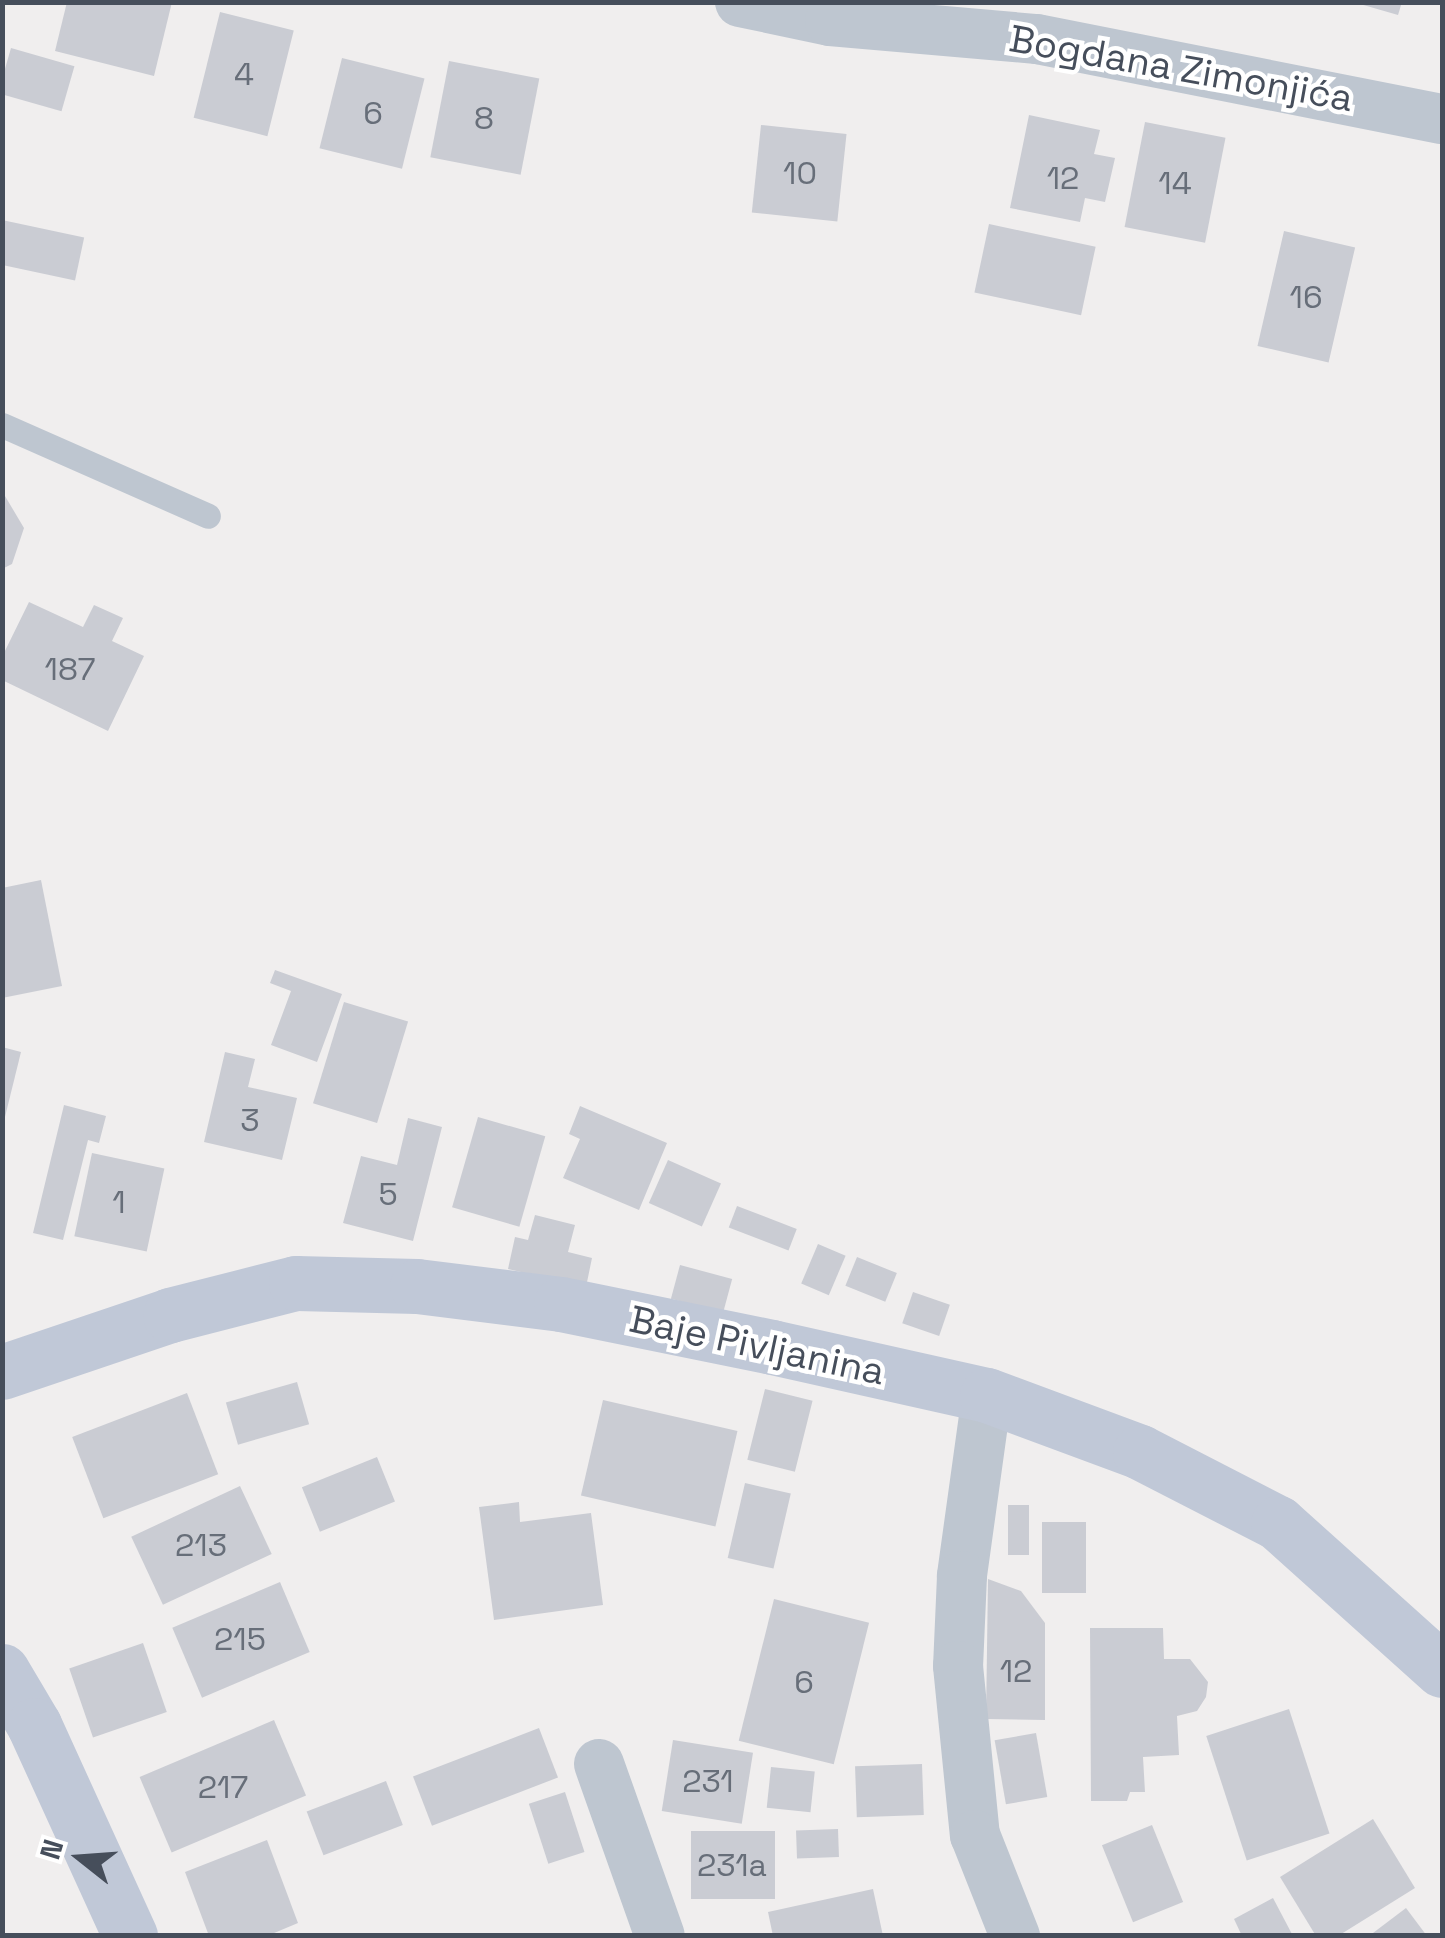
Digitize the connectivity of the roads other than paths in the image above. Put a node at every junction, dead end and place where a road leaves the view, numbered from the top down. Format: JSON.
{"nodes":[{"id":1,"x":740,"y":2,"type":"edge"},
{"id":2,"x":1442,"y":119,"type":"edge"},
{"id":3,"x":2,"y":425,"type":"edge"},
{"id":4,"x":208,"y":516,"type":"dead end"},
{"id":5,"x":2,"y":1372,"type":"edge"},
{"id":6,"x":986,"y":1395,"type":"junction"},
{"id":7,"x":1442,"y":1670,"type":"edge"},
{"id":8,"x":2,"y":1671,"type":"edge"},
{"id":9,"x":599,"y":1764,"type":"dead end"},
{"id":10,"x":130,"y":1936,"type":"edge"},
{"id":11,"x":660,"y":1936,"type":"edge"},
{"id":12,"x":1016,"y":1936,"type":"edge"}],
"edges":[{"from":1,"to":2,"type":"street","name":"Bogdana Zimonjića"},
{"from":3,"to":4,"type":"lane"},
{"from":5,"to":6,"type":"street","name":"Baje Pivljanina"},
{"from":6,"to":7,"type":"street","name":"Baje Pivljanina"},
{"from":6,"to":12,"type":"street"},
{"from":8,"to":10,"type":"street"},
{"from":9,"to":11,"type":"street"}]}
